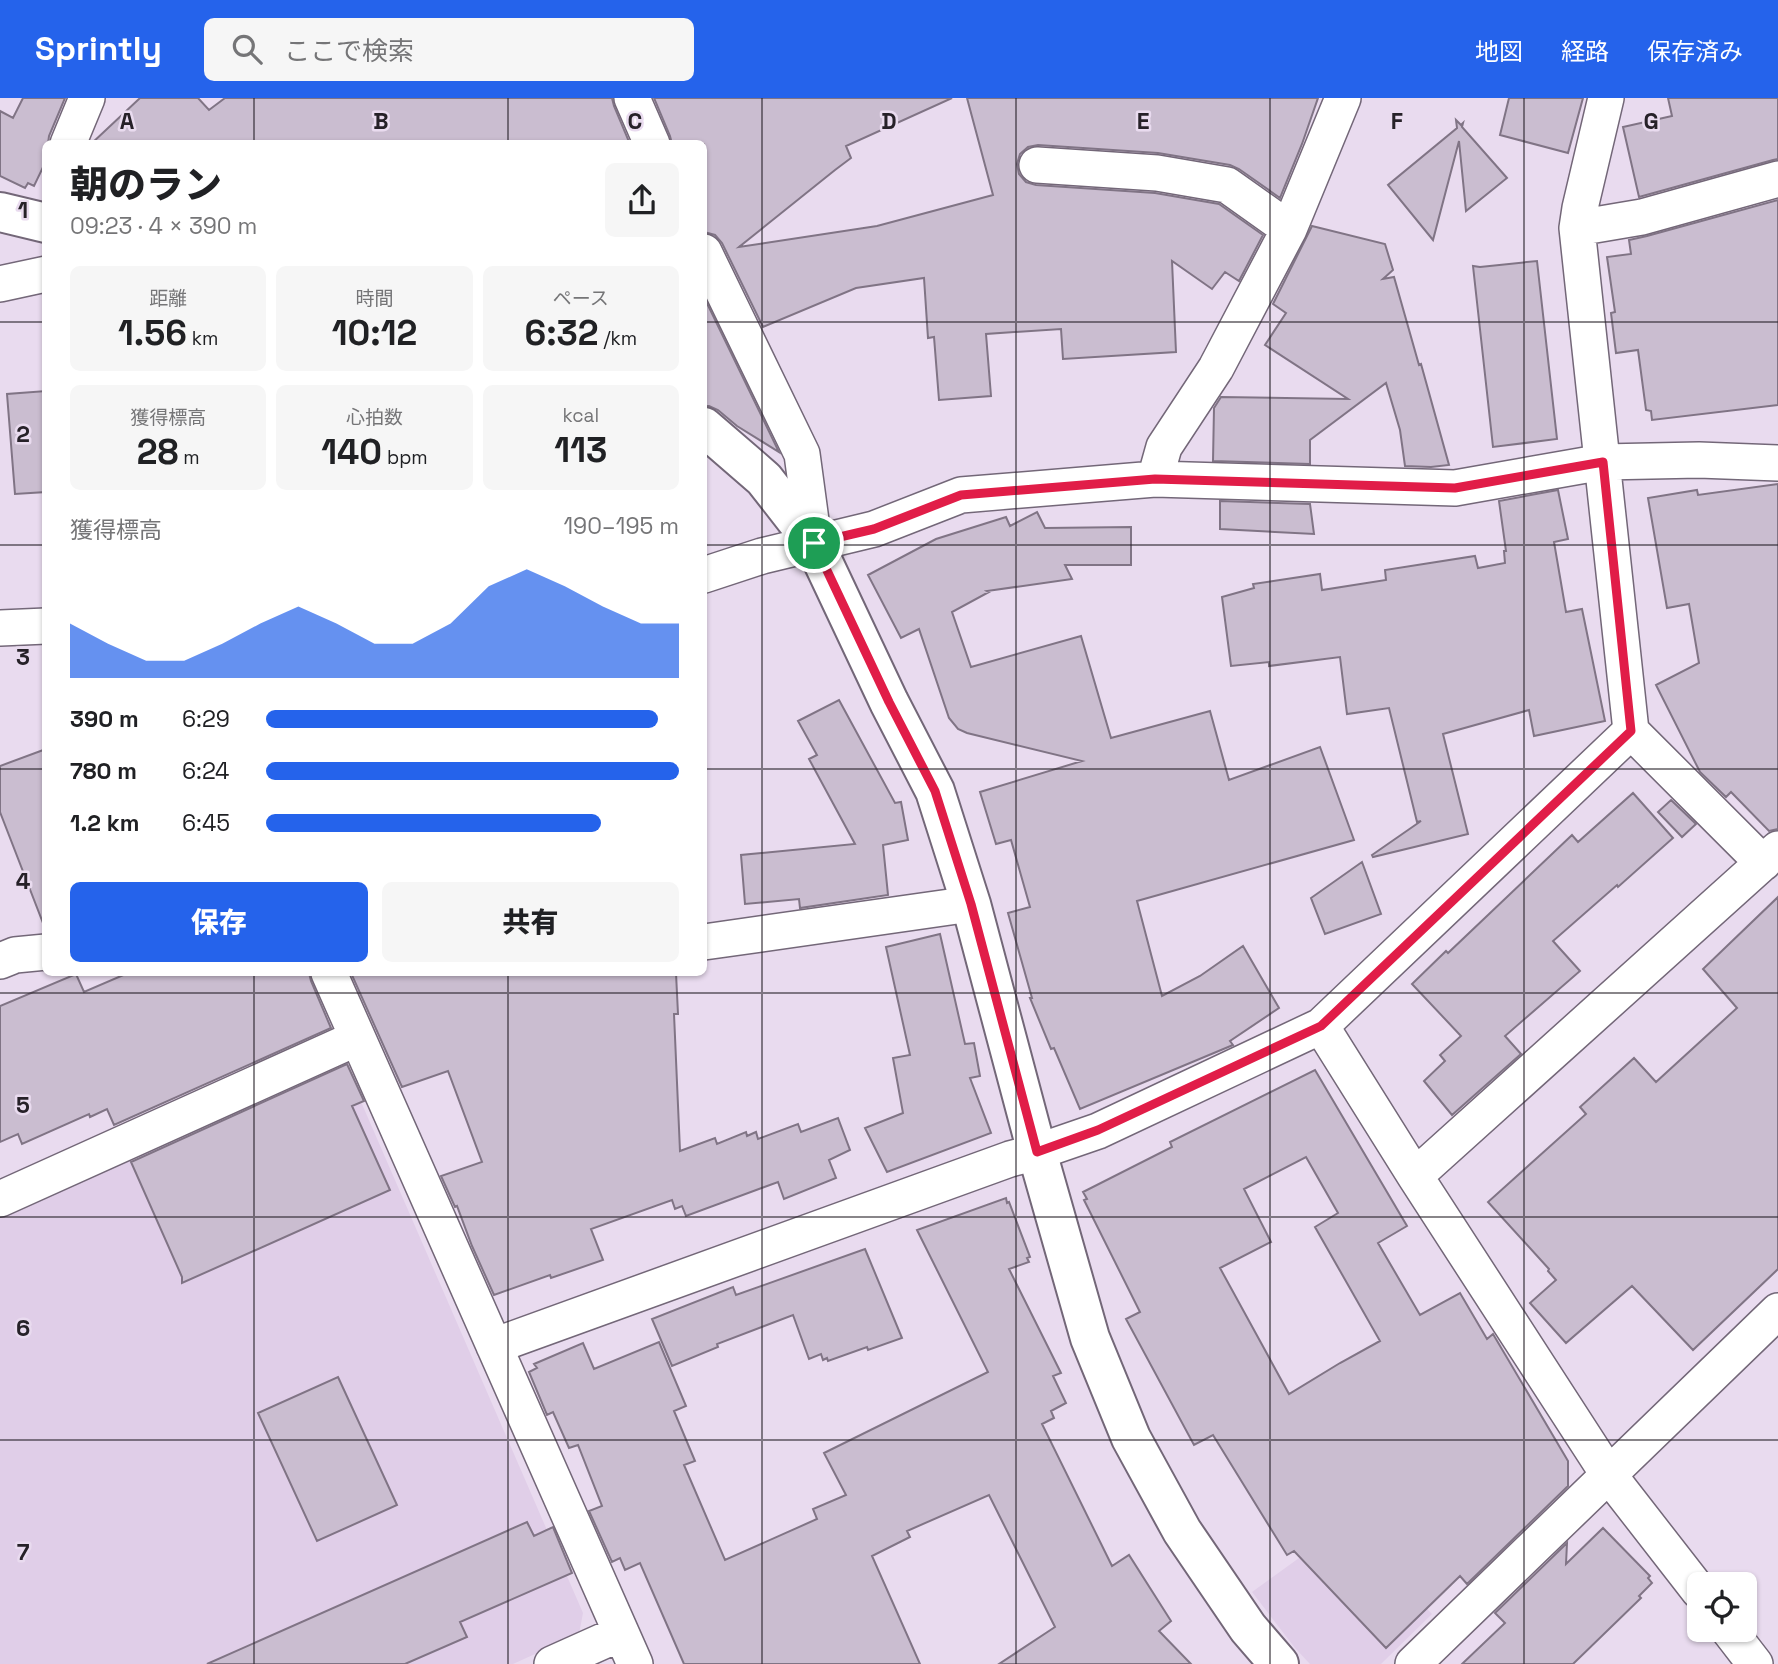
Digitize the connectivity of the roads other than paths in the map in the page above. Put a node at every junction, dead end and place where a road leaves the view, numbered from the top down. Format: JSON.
{"nodes":[{"id":1,"x":87,"y":98,"type":"edge"},
{"id":2,"x":632,"y":98,"type":"edge"},
{"id":3,"x":1343,"y":98,"type":"edge"},
{"id":4,"x":1606,"y":98,"type":"edge"},
{"id":5,"x":70,"y":140,"type":"edge"},
{"id":6,"x":651,"y":140,"type":"edge"},
{"id":7,"x":1037,"y":165,"type":"dead end"},
{"id":8,"x":1778,"y":179,"type":"edge"},
{"id":9,"x":0,"y":212,"type":"edge"},
{"id":10,"x":42,"y":215,"type":"edge"},
{"id":11,"x":1577,"y":228,"type":"junction"},
{"id":12,"x":1289,"y":229,"type":"junction"},
{"id":13,"x":707,"y":258,"type":"edge"},
{"id":14,"x":42,"y":275,"type":"edge"},
{"id":15,"x":0,"y":284,"type":"edge"},
{"id":16,"x":707,"y":430,"type":"edge"},
{"id":17,"x":1603,"y":462,"type":"junction"},
{"id":18,"x":1778,"y":463,"type":"edge"},
{"id":19,"x":1155,"y":479,"type":"junction"},
{"id":20,"x":814,"y":543,"type":"junction"},
{"id":21,"x":707,"y":574,"type":"edge"},
{"id":22,"x":42,"y":626,"type":"edge"},
{"id":23,"x":0,"y":628,"type":"edge"},
{"id":24,"x":1631,"y":731,"type":"junction"},
{"id":25,"x":1770,"y":856,"type":"edge"},
{"id":26,"x":971,"y":904,"type":"junction"},
{"id":27,"x":707,"y":942,"type":"edge"},
{"id":28,"x":42,"y":952,"type":"edge"},
{"id":29,"x":0,"y":961,"type":"edge"},
{"id":30,"x":330,"y":976,"type":"edge"},
{"id":31,"x":1321,"y":1026,"type":"junction"},
{"id":32,"x":358,"y":1038,"type":"junction"},
{"id":33,"x":1037,"y":1152,"type":"junction"},
{"id":34,"x":1415,"y":1176,"type":"junction"},
{"id":35,"x":0,"y":1199,"type":"edge"},
{"id":36,"x":1778,"y":1311,"type":"edge"},
{"id":37,"x":494,"y":1346,"type":"junction"},
{"id":38,"x":1608,"y":1474,"type":"junction"},
{"id":39,"x":1687,"y":1576,"type":"edge"},
{"id":40,"x":1738,"y":1642,"type":"edge"},
{"id":41,"x":628,"y":1648,"type":"edge"},
{"id":42,"x":552,"y":1664,"type":"edge"},
{"id":43,"x":1279,"y":1664,"type":"edge"},
{"id":44,"x":1413,"y":1664,"type":"edge"},
{"id":45,"x":1755,"y":1664,"type":"edge"}],
"edges":[{"from":1,"to":5,"type":"street"},
{"from":2,"to":6,"type":"street"},
{"from":3,"to":12,"type":"street"},
{"from":4,"to":11,"type":"street"},
{"from":7,"to":12,"type":"street"},
{"from":8,"to":11,"type":"street"},
{"from":9,"to":10,"type":"street"},
{"from":11,"to":17,"type":"street"},
{"from":12,"to":19,"type":"street"},
{"from":13,"to":20,"type":"street"},
{"from":14,"to":15,"type":"street"},
{"from":16,"to":20,"type":"street"},
{"from":17,"to":18,"type":"street"},
{"from":17,"to":19,"type":"street"},
{"from":17,"to":24,"type":"street"},
{"from":19,"to":20,"type":"street"},
{"from":20,"to":21,"type":"street"},
{"from":20,"to":26,"type":"street"},
{"from":22,"to":23,"type":"street"},
{"from":24,"to":25,"type":"street"},
{"from":24,"to":31,"type":"street"},
{"from":25,"to":34,"type":"street"},
{"from":26,"to":27,"type":"street"},
{"from":26,"to":33,"type":"street"},
{"from":28,"to":29,"type":"street"},
{"from":30,"to":32,"type":"street"},
{"from":31,"to":33,"type":"street"},
{"from":31,"to":34,"type":"street"},
{"from":32,"to":35,"type":"street"},
{"from":32,"to":37,"type":"street"},
{"from":33,"to":37,"type":"street"},
{"from":33,"to":43,"type":"street"},
{"from":34,"to":38,"type":"street"},
{"from":36,"to":38,"type":"street"},
{"from":37,"to":41,"type":"street"},
{"from":38,"to":39,"type":"street"},
{"from":38,"to":44,"type":"street"},
{"from":40,"to":45,"type":"street"},
{"from":41,"to":42,"type":"street"}]}
